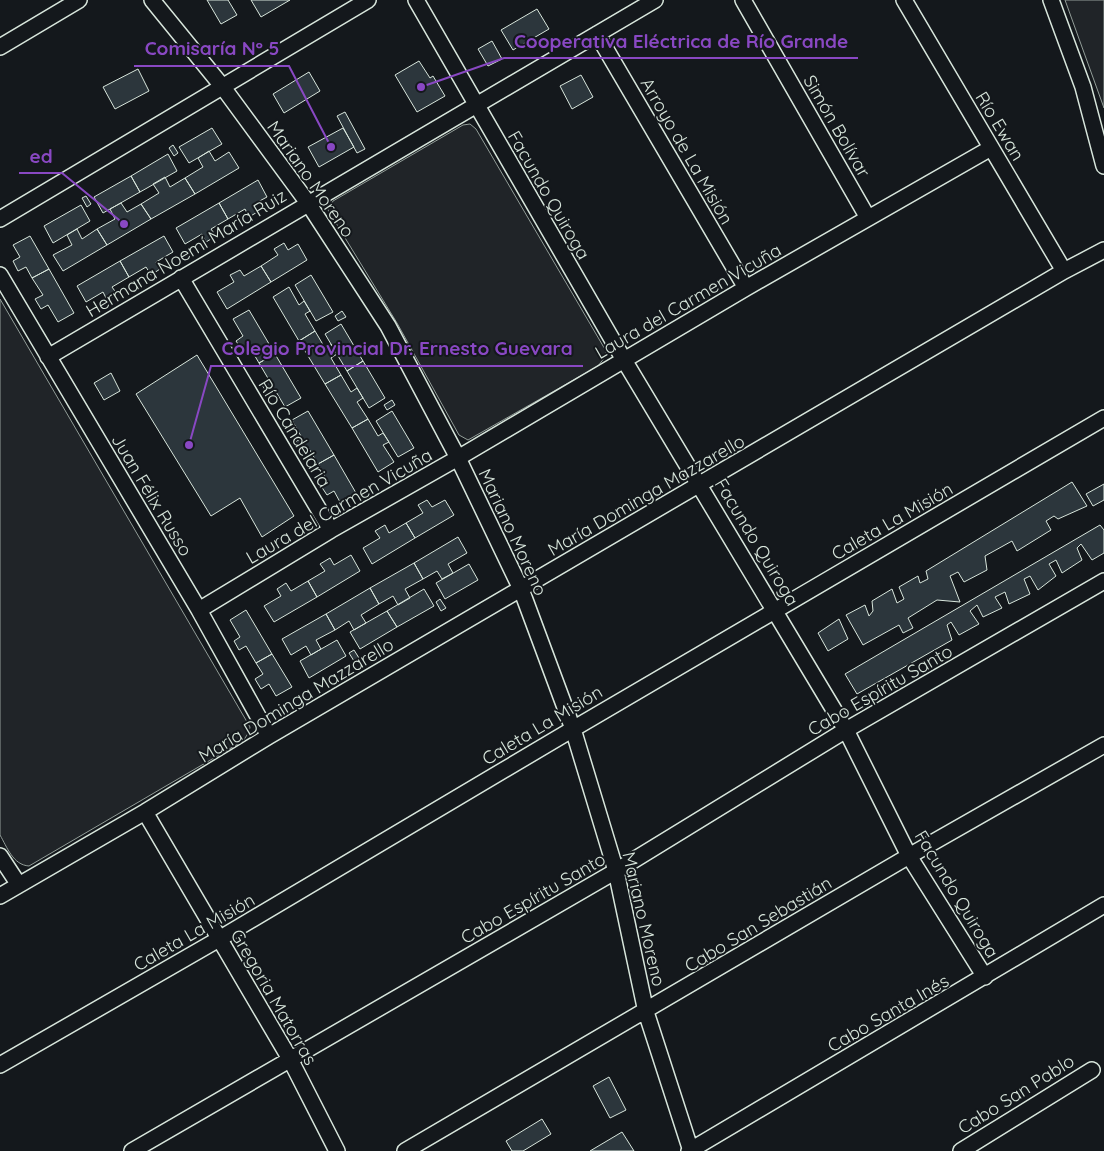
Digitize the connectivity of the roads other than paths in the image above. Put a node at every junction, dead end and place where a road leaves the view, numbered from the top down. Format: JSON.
{"nodes":[{"id":1,"x":79,"y":0,"type":"edge"},
{"id":2,"x":152,"y":0,"type":"edge"},
{"id":3,"x":368,"y":0,"type":"edge"},
{"id":4,"x":416,"y":0,"type":"edge"},
{"id":5,"x":655,"y":0,"type":"edge"},
{"id":6,"x":744,"y":0,"type":"edge"},
{"id":7,"x":904,"y":0,"type":"edge"},
{"id":8,"x":1051,"y":0,"type":"edge"},
{"id":9,"x":597,"y":34,"type":"junction"},
{"id":10,"x":0,"y":46,"type":"edge"},
{"id":11,"x":222,"y":86,"type":"junction"},
{"id":12,"x":475,"y":106,"type":"junction"},
{"id":13,"x":991,"y":148,"type":"junction"},
{"id":14,"x":1104,"y":166,"type":"edge"},
{"id":15,"x":308,"y":203,"type":"junction"},
{"id":16,"x":868,"y":218,"type":"junction"},
{"id":17,"x":0,"y":220,"type":"edge"},
{"id":18,"x":1104,"y":250,"type":"edge"},
{"id":19,"x":1064,"y":271,"type":"junction"},
{"id":20,"x":0,"y":275,"type":"edge"},
{"id":21,"x":181,"y":278,"type":"junction"},
{"id":22,"x":746,"y":288,"type":"junction"},
{"id":23,"x":48,"y":357,"type":"junction"},
{"id":24,"x":624,"y":360,"type":"junction"},
{"id":25,"x":1104,"y":418,"type":"edge"},
{"id":26,"x":458,"y":458,"type":"junction"},
{"id":27,"x":701,"y":485,"type":"junction"},
{"id":28,"x":331,"y":530,"type":"junction"},
{"id":29,"x":1104,"y":581,"type":"edge"},
{"id":30,"x":521,"y":589,"type":"junction"},
{"id":31,"x":199,"y":610,"type":"junction"},
{"id":32,"x":776,"y":610,"type":"junction"},
{"id":33,"x":573,"y":729,"type":"junction"},
{"id":34,"x":846,"y":730,"type":"junction"},
{"id":35,"x":269,"y":736,"type":"junction"},
{"id":36,"x":1104,"y":745,"type":"edge"},
{"id":37,"x":145,"y":812,"type":"junction"},
{"id":38,"x":0,"y":856,"type":"edge"},
{"id":39,"x":909,"y":856,"type":"junction"},
{"id":40,"x":616,"y":871,"type":"junction"},
{"id":41,"x":19,"y":885,"type":"junction"},
{"id":42,"x":0,"y":896,"type":"edge"},
{"id":43,"x":1104,"y":905,"type":"edge"},
{"id":44,"x":219,"y":940,"type":"junction"},
{"id":45,"x":985,"y":977,"type":"junction"},
{"id":46,"x":646,"y":1012,"type":"junction"},
{"id":47,"x":290,"y":1059,"type":"junction"},
{"id":48,"x":0,"y":1065,"type":"edge"},
{"id":49,"x":1092,"y":1070,"type":"dead end"},
{"id":50,"x":132,"y":1151,"type":"edge"},
{"id":51,"x":337,"y":1151,"type":"edge"},
{"id":52,"x":405,"y":1151,"type":"edge"},
{"id":53,"x":691,"y":1151,"type":"edge"},
{"id":54,"x":961,"y":1151,"type":"edge"}],
"edges":[{"from":1,"to":10,"type":"street"},
{"from":2,"to":11,"type":"street","name":"Mariano Moreno"},
{"from":3,"to":11,"type":"street"},
{"from":4,"to":12,"type":"street","name":"Facundo Quiroga"},
{"from":5,"to":9,"type":"street","name":"Hermana Noemí María Ruiz"},
{"from":6,"to":16,"type":"street","name":"Simón Bolívar"},
{"from":7,"to":13,"type":"street","name":"Río Ewan"},
{"from":8,"to":14,"type":"street"},
{"from":9,"to":12,"type":"street","name":"Hermana Noemí María Ruiz"},
{"from":9,"to":22,"type":"street","name":"Arroyo de La Misión"},
{"from":11,"to":15,"type":"street","name":"Mariano Moreno"},
{"from":11,"to":17,"type":"street"},
{"from":12,"to":15,"type":"street","name":"Hermana Noemí María Ruiz"},
{"from":12,"to":24,"type":"street","name":"Facundo Quiroga"},
{"from":13,"to":16,"type":"street","name":"Laura del Carmen Vicuña"},
{"from":13,"to":19,"type":"street","name":"Río Ewan"},
{"from":15,"to":21,"type":"street","name":"Hermana Noemí María Ruiz"},
{"from":15,"to":26,"type":"street","name":"Mariano Moreno"},
{"from":16,"to":22,"type":"street","name":"Laura del Carmen Vicuña"},
{"from":18,"to":19,"type":"street","name":"María Dominga Mazzarello"},
{"from":19,"to":27,"type":"street","name":"María Dominga Mazzarello"},
{"from":20,"to":23,"type":"street","name":"Juan Félix Russo"},
{"from":21,"to":23,"type":"street","name":"Hermana Noemí María Ruiz"},
{"from":21,"to":28,"type":"street","name":"Río Candelaria"},
{"from":22,"to":24,"type":"street","name":"Laura del Carmen Vicuña"},
{"from":23,"to":31,"type":"street","name":"Juan Félix Russo"},
{"from":24,"to":26,"type":"street","name":"Laura del Carmen Vicuña"},
{"from":24,"to":27,"type":"street","name":"Facundo Quiroga"},
{"from":25,"to":32,"type":"street","name":"Caleta La Misión"},
{"from":26,"to":28,"type":"street","name":"Laura del Carmen Vicuña"},
{"from":26,"to":30,"type":"street","name":"Mariano Moreno"},
{"from":27,"to":30,"type":"street","name":"María Dominga Mazzarello"},
{"from":27,"to":32,"type":"street","name":"Facundo Quiroga"},
{"from":28,"to":31,"type":"street","name":"Laura del Carmen Vicuña"},
{"from":29,"to":34,"type":"street","name":"Cabo Espíritu Santo"},
{"from":30,"to":33,"type":"street","name":"Mariano Moreno"},
{"from":30,"to":35,"type":"street","name":"María Dominga Mazzarello"},
{"from":31,"to":35,"type":"street","name":"Juan Félix Russo"},
{"from":32,"to":33,"type":"street","name":"Caleta La Misión"},
{"from":32,"to":34,"type":"street","name":"Facundo Quiroga"},
{"from":33,"to":40,"type":"street","name":"Mariano Moreno"},
{"from":33,"to":44,"type":"street","name":"Caleta La Misión"},
{"from":34,"to":39,"type":"street","name":"Facundo Quiroga"},
{"from":34,"to":40,"type":"street","name":"Cabo Espíritu Santo"},
{"from":35,"to":37,"type":"street","name":"María Dominga Mazzarello"},
{"from":36,"to":39,"type":"street","name":"Cabo San Sebastián"},
{"from":37,"to":41,"type":"street","name":"María Dominga Mazzarello"},
{"from":37,"to":44,"type":"street","name":"Gregoria Matorras"},
{"from":38,"to":41,"type":"street"},
{"from":39,"to":45,"type":"street","name":"Facundo Quiroga"},
{"from":39,"to":46,"type":"street","name":"Cabo San Sebastián"},
{"from":40,"to":46,"type":"street","name":"Mariano Moreno"},
{"from":40,"to":47,"type":"street","name":"Cabo Espíritu Santo"},
{"from":41,"to":42,"type":"street","name":"María Dominga Mazzarello"},
{"from":43,"to":45,"type":"street","name":"Cabo Santa Inés"},
{"from":44,"to":47,"type":"street","name":"Gregoria Matorras"},
{"from":44,"to":48,"type":"street","name":"Caleta La Misión"},
{"from":45,"to":53,"type":"street","name":"Cabo Santa Inés"},
{"from":46,"to":52,"type":"street","name":"Cabo San Sebastián"},
{"from":46,"to":53,"type":"street","name":"Mariano Moreno"},
{"from":47,"to":50,"type":"street","name":"Cabo Espíritu Santo"},
{"from":47,"to":51,"type":"street","name":"Gregoria Matorras"},
{"from":49,"to":54,"type":"street","name":"Cabo San Pablo"}]}
